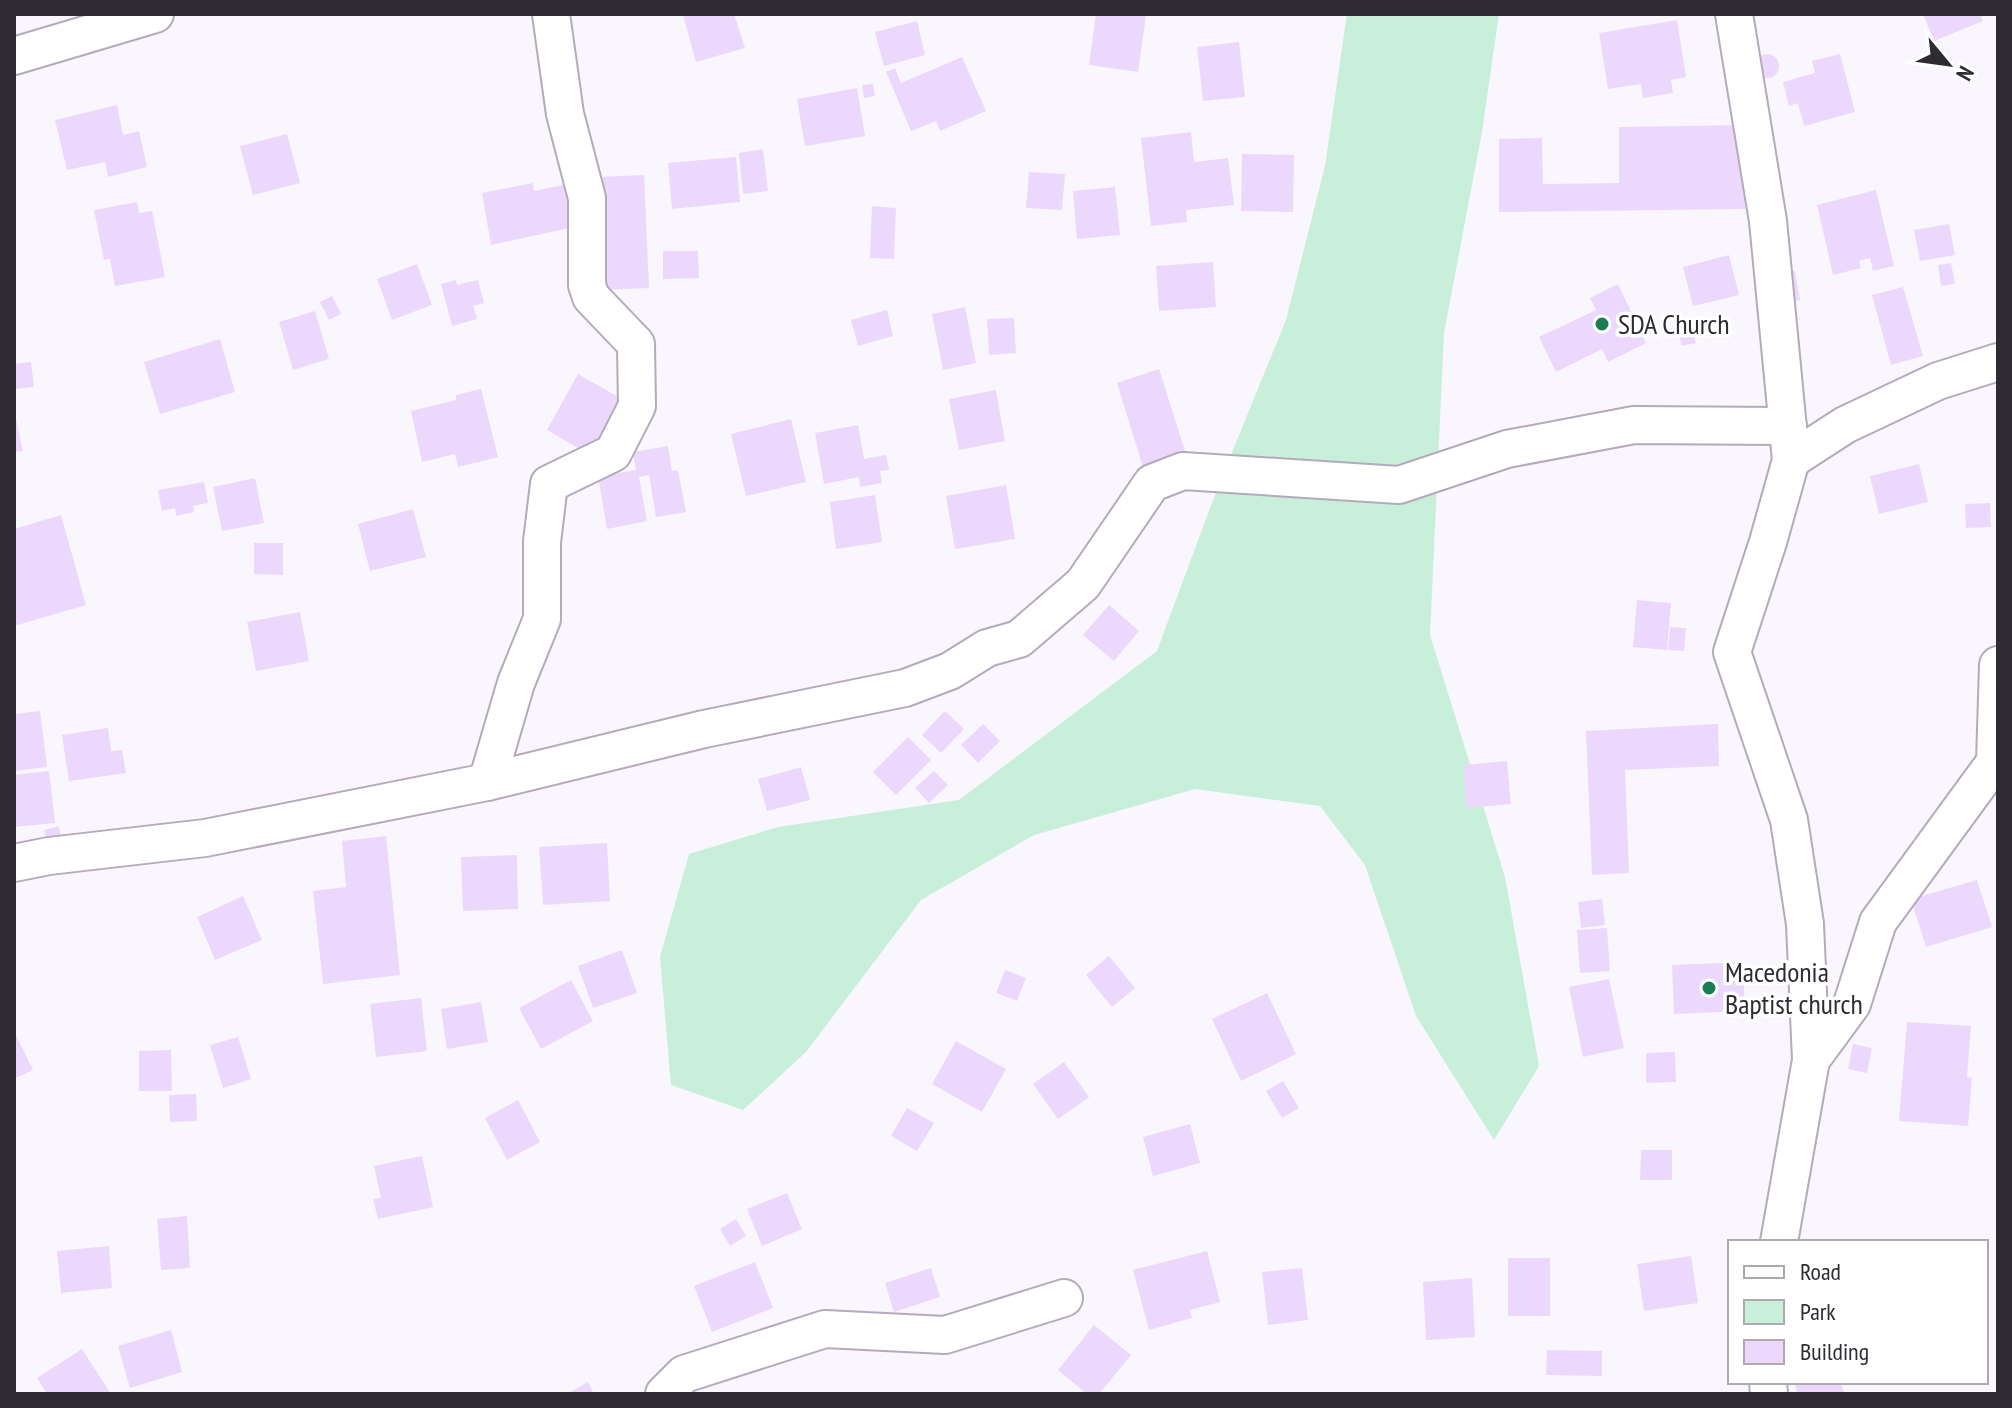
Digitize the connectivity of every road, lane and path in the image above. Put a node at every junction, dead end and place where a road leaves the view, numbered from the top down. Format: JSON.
{"nodes":[{"id":1,"x":155,"y":14,"type":"edge"},
{"id":2,"x":551,"y":14,"type":"edge"},
{"id":3,"x":1734,"y":14,"type":"edge"},
{"id":4,"x":14,"y":56,"type":"edge"},
{"id":5,"x":1998,"y":362,"type":"edge"},
{"id":6,"x":1790,"y":443,"type":"junction"},
{"id":7,"x":1998,"y":665,"type":"edge"},
{"id":8,"x":487,"y":782,"type":"junction"},
{"id":9,"x":14,"y":863,"type":"edge"},
{"id":10,"x":1811,"y":1060,"type":"junction"},
{"id":11,"x":1779,"y":1240,"type":"edge"},
{"id":12,"x":1064,"y":1298,"type":"dead end"},
{"id":13,"x":664,"y":1394,"type":"edge"}],
"edges":[{"from":1,"to":4,"type":"street"},
{"from":2,"to":8,"type":"street"},
{"from":3,"to":6,"type":"street"},
{"from":5,"to":6,"type":"street"},
{"from":6,"to":8,"type":"street"},
{"from":6,"to":10,"type":"street"},
{"from":7,"to":10,"type":"street"},
{"from":8,"to":9,"type":"street"},
{"from":10,"to":11,"type":"street"},
{"from":12,"to":13,"type":"street"}]}
